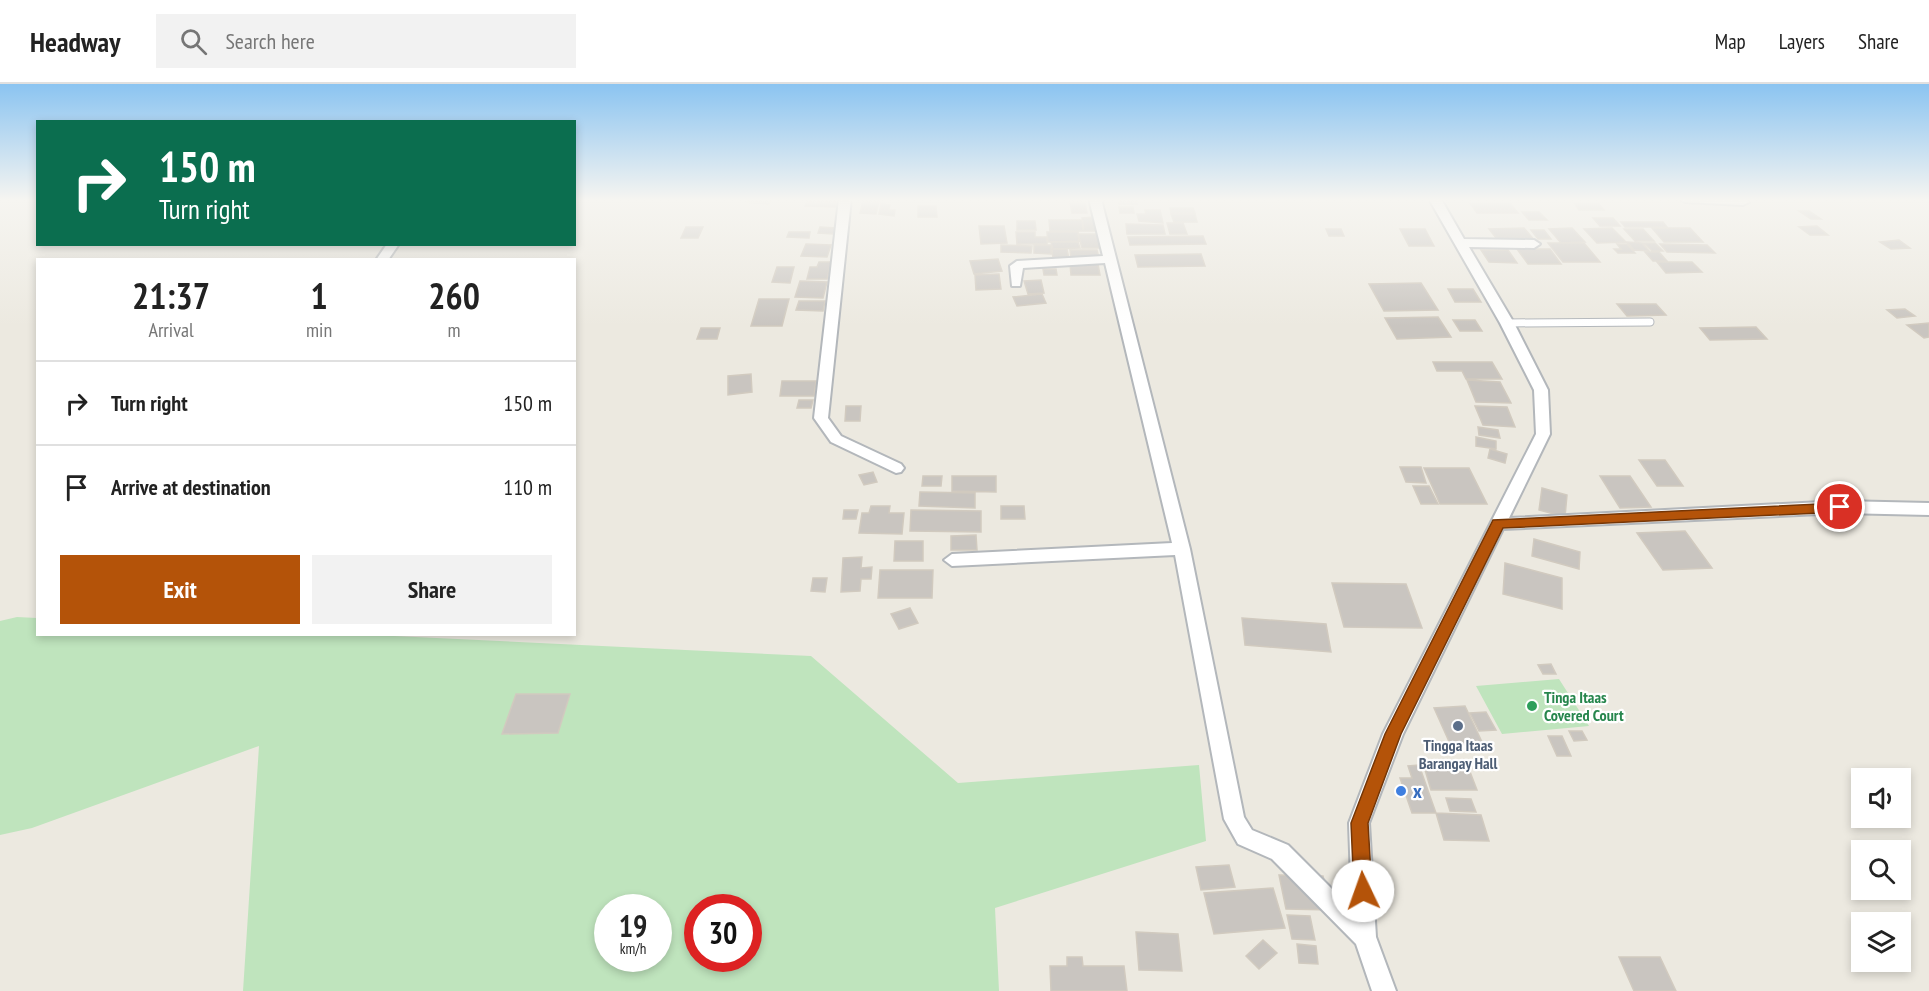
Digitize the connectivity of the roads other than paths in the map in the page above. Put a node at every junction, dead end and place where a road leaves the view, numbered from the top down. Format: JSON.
{"nodes":[{"id":1,"x":840,"y":241,"type":"edge"},
{"id":2,"x":1106,"y":241,"type":"edge"},
{"id":3,"x":1461,"y":243,"type":"joint"},
{"id":4,"x":1534,"y":244,"type":"dead end"},
{"id":5,"x":1111,"y":259,"type":"junction"},
{"id":6,"x":1016,"y":283,"type":"dead end"},
{"id":7,"x":1507,"y":322,"type":"junction"},
{"id":8,"x":1650,"y":322,"type":"dead end"},
{"id":9,"x":896,"y":468,"type":"dead end"},
{"id":10,"x":1929,"y":509,"type":"edge"},
{"id":11,"x":1498,"y":524,"type":"junction"},
{"id":12,"x":1182,"y":549,"type":"junction"},
{"id":13,"x":952,"y":560,"type":"dead end"},
{"id":14,"x":1365,"y":937,"type":"junction"},
{"id":15,"x":1384,"y":991,"type":"edge"}],
"edges":[{"from":1,"to":9,"type":"street"},
{"from":2,"to":5,"type":"street"},
{"from":3,"to":4,"type":"street"},
{"from":3,"to":7,"type":"street"},
{"from":5,"to":6,"type":"street"},
{"from":5,"to":12,"type":"street"},
{"from":7,"to":8,"type":"lane"},
{"from":7,"to":11,"type":"street"},
{"from":10,"to":11,"type":"street"},
{"from":11,"to":14,"type":"street"},
{"from":12,"to":13,"type":"street"},
{"from":12,"to":14,"type":"street"},
{"from":14,"to":15,"type":"street"}]}
